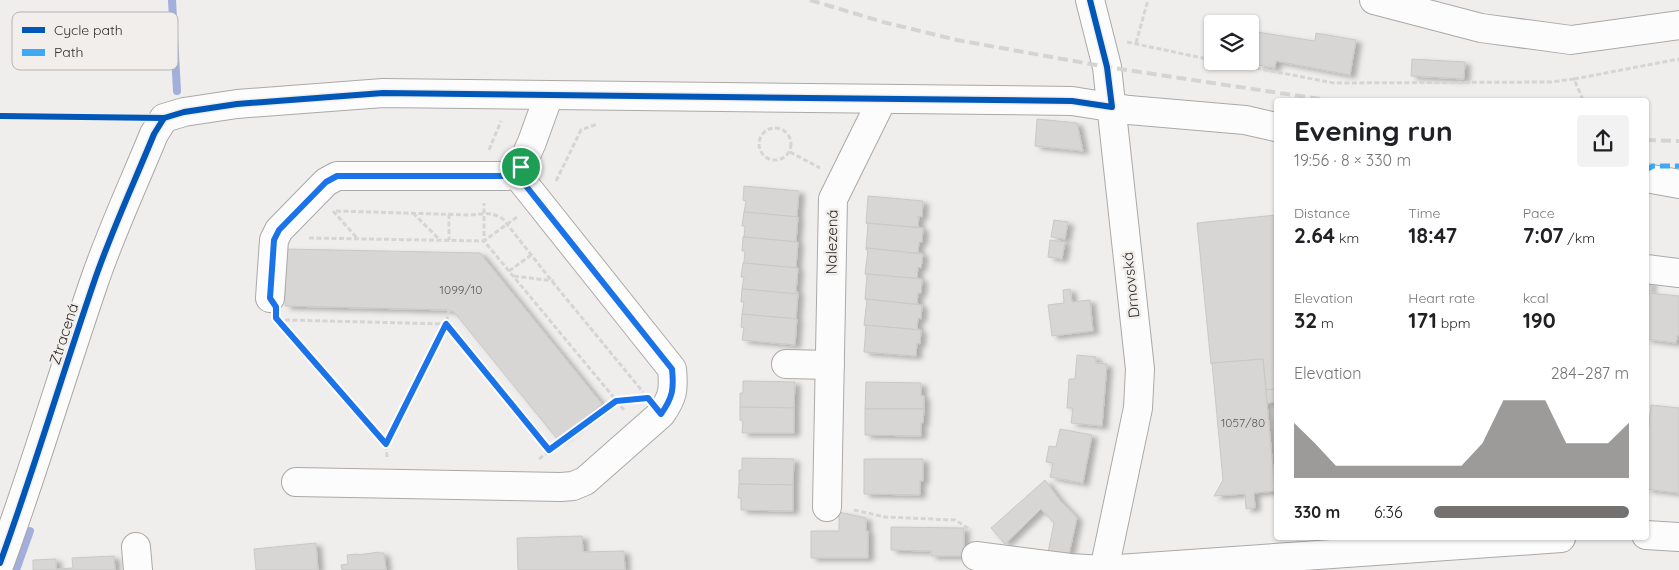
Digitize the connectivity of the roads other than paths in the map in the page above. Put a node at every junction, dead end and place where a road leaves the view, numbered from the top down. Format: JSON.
{"nodes":[{"id":1,"x":1090,"y":0,"type":"edge"},
{"id":2,"x":1374,"y":0,"type":"edge"},
{"id":3,"x":1679,"y":25,"type":"edge"},
{"id":4,"x":549,"y":95,"type":"junction"},
{"id":5,"x":880,"y":99,"type":"junction"},
{"id":6,"x":1112,"y":108,"type":"junction"},
{"id":7,"x":1274,"y":127,"type":"edge"},
{"id":8,"x":521,"y":167,"type":"junction"},
{"id":9,"x":1649,"y":179,"type":"edge"},
{"id":10,"x":1679,"y":184,"type":"edge"},
{"id":11,"x":1649,"y":269,"type":"edge"},
{"id":12,"x":1679,"y":273,"type":"edge"},
{"id":13,"x":270,"y":298,"type":"dead end"},
{"id":14,"x":786,"y":364,"type":"dead end"},
{"id":15,"x":830,"y":365,"type":"junction"},
{"id":16,"x":296,"y":482,"type":"dead end"},
{"id":17,"x":827,"y":503,"type":"road end"},
{"id":18,"x":1649,"y":535,"type":"edge"},
{"id":19,"x":1679,"y":537,"type":"edge"},
{"id":20,"x":1489,"y":540,"type":"edge"},
{"id":21,"x":1380,"y":543,"type":"edge"},
{"id":22,"x":975,"y":544,"type":"road end"},
{"id":23,"x":0,"y":563,"type":"edge"},
{"id":24,"x":1104,"y":570,"type":"edge"}],
"edges":[{"from":1,"to":6,"type":"street","name":"Drnovská"},
{"from":2,"to":3,"type":"street"},
{"from":4,"to":5,"type":"street"},
{"from":4,"to":8,"type":"street"},
{"from":4,"to":23,"type":"street","name":"Ztracená"},
{"from":5,"to":6,"type":"street"},
{"from":5,"to":15,"type":"street","name":"Nalezená"},
{"from":6,"to":7,"type":"street"},
{"from":6,"to":24,"type":"street","name":"Drnovská"},
{"from":8,"to":13,"type":"street"},
{"from":8,"to":16,"type":"street"},
{"from":9,"to":10,"type":"street"},
{"from":11,"to":12,"type":"street"},
{"from":14,"to":15,"type":"street"},
{"from":15,"to":17,"type":"street","name":"Nalezená"},
{"from":18,"to":19,"type":"street"},
{"from":20,"to":21,"type":"street"},
{"from":21,"to":24,"type":"street"},
{"from":22,"to":24,"type":"street"}]}
